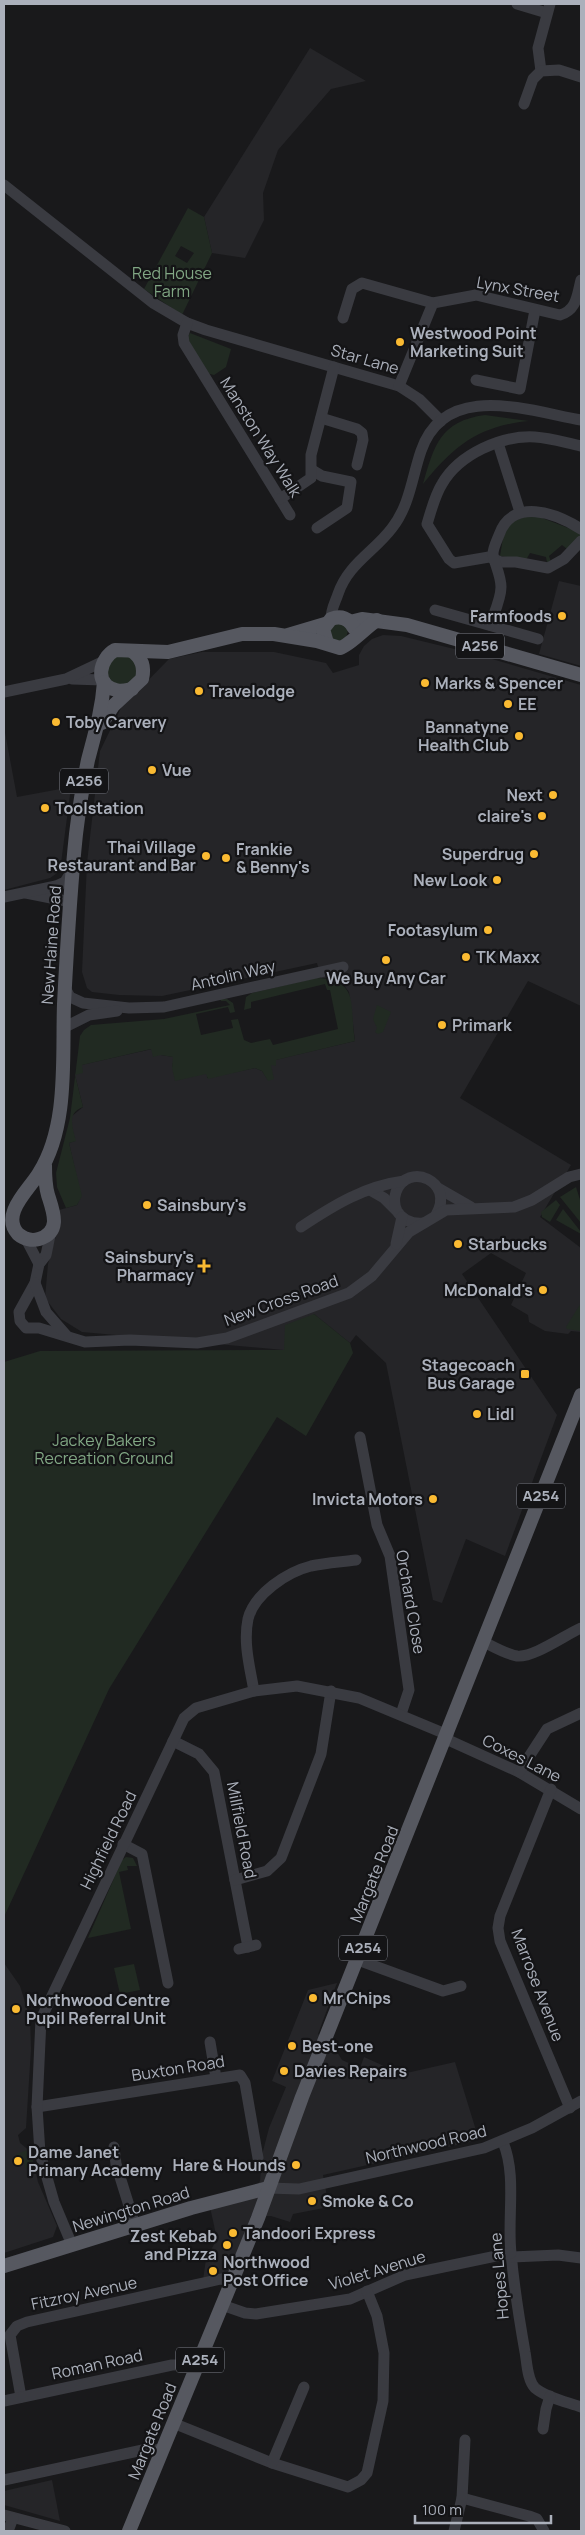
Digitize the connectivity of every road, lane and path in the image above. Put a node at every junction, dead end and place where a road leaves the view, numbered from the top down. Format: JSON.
{"nodes":[{"id":1,"x":516,"y":4,"type":"edge"},
{"id":2,"x":548,"y":8,"type":"edge"},
{"id":3,"x":541,"y":70,"type":"junction"},
{"id":4,"x":581,"y":77,"type":"edge"},
{"id":5,"x":524,"y":104,"type":"dead end"},
{"id":6,"x":4,"y":184,"type":"edge"},
{"id":7,"x":581,"y":280,"type":"edge"},
{"id":8,"x":433,"y":303,"type":"junction"},
{"id":9,"x":535,"y":310,"type":"junction"},
{"id":10,"x":343,"y":318,"type":"dead end"},
{"id":11,"x":187,"y":323,"type":"junction"},
{"id":12,"x":334,"y":367,"type":"junction"},
{"id":13,"x":476,"y":380,"type":"dead end"},
{"id":14,"x":399,"y":386,"type":"junction"},
{"id":15,"x":321,"y":418,"type":"junction"},
{"id":16,"x":581,"y":420,"type":"edge"},
{"id":17,"x":441,"y":421,"type":"junction"},
{"id":18,"x":498,"y":443,"type":"junction"},
{"id":19,"x":581,"y":446,"type":"edge"},
{"id":20,"x":357,"y":465,"type":"dead end"},
{"id":21,"x":312,"y":470,"type":"junction"},
{"id":22,"x":280,"y":499,"type":"junction"},
{"id":23,"x":520,"y":512,"type":"junction"},
{"id":24,"x":290,"y":515,"type":"dead end"},
{"id":25,"x":317,"y":528,"type":"dead end"},
{"id":26,"x":581,"y":529,"type":"edge"},
{"id":27,"x":581,"y":541,"type":"edge"},
{"id":28,"x":495,"y":559,"type":"junction"},
{"id":29,"x":338,"y":595,"type":"junction"},
{"id":30,"x":435,"y":610,"type":"dead end"},
{"id":31,"x":377,"y":620,"type":"junction"},
{"id":32,"x":349,"y":621,"type":"junction"},
{"id":33,"x":328,"y":622,"type":"junction"},
{"id":34,"x":490,"y":625,"type":"junction"},
{"id":35,"x":287,"y":636,"type":"junction"},
{"id":36,"x":353,"y":639,"type":"junction"},
{"id":37,"x":538,"y":639,"type":"dead end"},
{"id":38,"x":327,"y":643,"type":"junction"},
{"id":39,"x":132,"y":651,"type":"junction"},
{"id":40,"x":168,"y":652,"type":"junction"},
{"id":41,"x":102,"y":662,"type":"junction"},
{"id":42,"x":143,"y":672,"type":"junction"},
{"id":43,"x":581,"y":675,"type":"edge"},
{"id":44,"x":66,"y":679,"type":"junction"},
{"id":45,"x":104,"y":681,"type":"junction"},
{"id":46,"x":132,"y":689,"type":"junction"},
{"id":47,"x":4,"y":692,"type":"edge"},
{"id":48,"x":98,"y":728,"type":"junction"},
{"id":49,"x":73,"y":869,"type":"junction"},
{"id":50,"x":25,"y":892,"type":"junction"},
{"id":51,"x":4,"y":897,"type":"edge"},
{"id":52,"x":71,"y":902,"type":"junction"},
{"id":53,"x":343,"y":967,"type":"dead end"},
{"id":54,"x":65,"y":988,"type":"junction"},
{"id":55,"x":129,"y":1008,"type":"junction"},
{"id":56,"x":63,"y":1028,"type":"junction"},
{"id":57,"x":45,"y":1165,"type":"junction"},
{"id":58,"x":581,"y":1174,"type":"edge"},
{"id":59,"x":404,"y":1182,"type":"junction"},
{"id":60,"x":438,"y":1188,"type":"junction"},
{"id":61,"x":370,"y":1190,"type":"junction"},
{"id":62,"x":12,"y":1204,"type":"edge"},
{"id":63,"x":472,"y":1208,"type":"junction"},
{"id":64,"x":54,"y":1210,"type":"junction"},
{"id":65,"x":400,"y":1214,"type":"junction"},
{"id":66,"x":436,"y":1215,"type":"junction"},
{"id":67,"x":424,"y":1223,"type":"junction"},
{"id":68,"x":301,"y":1227,"type":"dead end"},
{"id":69,"x":51,"y":1231,"type":"junction"},
{"id":70,"x":15,"y":1232,"type":"edge"},
{"id":71,"x":396,"y":1244,"type":"junction"},
{"id":72,"x":39,"y":1264,"type":"junction"},
{"id":73,"x":35,"y":1283,"type":"junction"},
{"id":74,"x":24,"y":1304,"type":"junction"},
{"id":75,"x":45,"y":1310,"type":"junction"},
{"id":76,"x":39,"y":1328,"type":"junction"},
{"id":77,"x":67,"y":1336,"type":"junction"},
{"id":78,"x":581,"y":1395,"type":"edge"},
{"id":79,"x":360,"y":1437,"type":"dead end"},
{"id":80,"x":356,"y":1560,"type":"dead end"},
{"id":81,"x":581,"y":1628,"type":"edge"},
{"id":82,"x":484,"y":1642,"type":"junction"},
{"id":83,"x":254,"y":1692,"type":"junction"},
{"id":84,"x":331,"y":1692,"type":"junction"},
{"id":85,"x":581,"y":1713,"type":"edge"},
{"id":86,"x":401,"y":1714,"type":"junction"},
{"id":87,"x":447,"y":1737,"type":"junction"},
{"id":88,"x":172,"y":1741,"type":"junction"},
{"id":89,"x":519,"y":1772,"type":"junction"},
{"id":90,"x":550,"y":1789,"type":"junction"},
{"id":91,"x":581,"y":1809,"type":"edge"},
{"id":92,"x":123,"y":1844,"type":"junction"},
{"id":93,"x":236,"y":1880,"type":"junction"},
{"id":94,"x":248,"y":1947,"type":"dead end"},
{"id":95,"x":358,"y":1960,"type":"junction"},
{"id":96,"x":168,"y":1983,"type":"dead end"},
{"id":97,"x":461,"y":1986,"type":"dead end"},
{"id":98,"x":209,"y":2042,"type":"dead end"},
{"id":99,"x":216,"y":2078,"type":"junction"},
{"id":100,"x":581,"y":2101,"type":"edge"},
{"id":101,"x":37,"y":2107,"type":"junction"},
{"id":102,"x":570,"y":2108,"type":"junction"},
{"id":103,"x":504,"y":2142,"type":"junction"},
{"id":104,"x":114,"y":2147,"type":"dead end"},
{"id":105,"x":258,"y":2158,"type":"dead end"},
{"id":106,"x":268,"y":2188,"type":"junction"},
{"id":107,"x":135,"y":2225,"type":"junction"},
{"id":108,"x":72,"y":2245,"type":"junction"},
{"id":109,"x":511,"y":2255,"type":"junction"},
{"id":110,"x":581,"y":2257,"type":"edge"},
{"id":111,"x":4,"y":2266,"type":"edge"},
{"id":112,"x":232,"y":2282,"type":"junction"},
{"id":113,"x":367,"y":2291,"type":"junction"},
{"id":114,"x":222,"y":2305,"type":"junction"},
{"id":115,"x":198,"y":2365,"type":"junction"},
{"id":116,"x":304,"y":2386,"type":"dead end"},
{"id":117,"x":550,"y":2396,"type":"junction"},
{"id":118,"x":21,"y":2397,"type":"junction"},
{"id":119,"x":4,"y":2401,"type":"edge"},
{"id":120,"x":581,"y":2407,"type":"edge"},
{"id":121,"x":174,"y":2423,"type":"junction"},
{"id":122,"x":543,"y":2429,"type":"dead end"},
{"id":123,"x":465,"y":2440,"type":"dead end"},
{"id":124,"x":162,"y":2452,"type":"junction"},
{"id":125,"x":272,"y":2463,"type":"junction"},
{"id":126,"x":4,"y":2480,"type":"edge"},
{"id":127,"x":462,"y":2498,"type":"junction"},
{"id":128,"x":9,"y":2516,"type":"edge"},
{"id":129,"x":8,"y":2531,"type":"edge"},
{"id":130,"x":65,"y":2531,"type":"edge"},
{"id":131,"x":129,"y":2531,"type":"edge"},
{"id":132,"x":454,"y":2531,"type":"edge"},
{"id":133,"x":544,"y":2531,"type":"edge"}],
"edges":[{"from":1,"to":2,"type":"street"},
{"from":2,"to":3,"type":"street"},
{"from":3,"to":4,"type":"street"},
{"from":3,"to":5,"type":"street"},
{"from":6,"to":11,"type":"street","name":"Star Lane"},
{"from":7,"to":9,"type":"street","name":"Lynx Street"},
{"from":8,"to":9,"type":"street","name":"Lynx Street"},
{"from":8,"to":10,"type":"street"},
{"from":8,"to":14,"type":"street"},
{"from":9,"to":13,"type":"street"},
{"from":11,"to":12,"type":"street","name":"Star Lane"},
{"from":11,"to":22,"type":"street","name":"Manston Way Walk"},
{"from":12,"to":14,"type":"street","name":"Star Lane"},
{"from":12,"to":15,"type":"street"},
{"from":14,"to":17,"type":"street","name":"Star Lane"},
{"from":15,"to":20,"type":"street"},
{"from":15,"to":21,"type":"street"},
{"from":16,"to":17,"type":"street"},
{"from":17,"to":29,"type":"street"},
{"from":18,"to":19,"type":"street"},
{"from":18,"to":23,"type":"street"},
{"from":18,"to":28,"type":"street"},
{"from":21,"to":22,"type":"street"},
{"from":21,"to":25,"type":"street"},
{"from":22,"to":24,"type":"street","name":"Manston Way Walk"},
{"from":23,"to":26,"type":"street"},
{"from":23,"to":28,"type":"street"},
{"from":27,"to":28,"type":"street"},
{"from":28,"to":34,"type":"street"},
{"from":29,"to":32,"type":"street"},
{"from":29,"to":33,"type":"street"},
{"from":30,"to":34,"type":"street"},
{"from":31,"to":32,"type":"main road","number":"A256"},
{"from":31,"to":36,"type":"main road","number":"A256"},
{"from":31,"to":43,"type":"main road","number":"A256"},
{"from":32,"to":33,"type":"main road","number":"A256"},
{"from":32,"to":36,"type":"main road"},
{"from":33,"to":35,"type":"main road","number":"A256"},
{"from":33,"to":38,"type":"main road"},
{"from":34,"to":37,"type":"street"},
{"from":35,"to":38,"type":"main road","number":"A256"},
{"from":35,"to":40,"type":"main road","number":"A256"},
{"from":36,"to":38,"type":"main road","number":"A256"},
{"from":39,"to":40,"type":"main road","number":"A256"},
{"from":39,"to":41,"type":"main road"},
{"from":39,"to":42,"type":"main road"},
{"from":40,"to":42,"type":"main road","number":"A256"},
{"from":41,"to":44,"type":"street"},
{"from":41,"to":45,"type":"main road"},
{"from":42,"to":46,"type":"main road"},
{"from":44,"to":45,"type":"street"},
{"from":44,"to":47,"type":"street"},
{"from":45,"to":46,"type":"main road"},
{"from":45,"to":48,"type":"main road","name":"New Haine Road","number":"A256"},
{"from":46,"to":48,"type":"main road","name":"New Haine Road","number":"A256"},
{"from":48,"to":49,"type":"main road","name":"New Haine Road","number":"A256"},
{"from":49,"to":50,"type":"street"},
{"from":49,"to":52,"type":"main road","name":"New Haine Road","number":"A256"},
{"from":50,"to":51,"type":"street"},
{"from":50,"to":52,"type":"street"},
{"from":52,"to":54,"type":"main road","name":"New Haine Road","number":"A256"},
{"from":53,"to":55,"type":"street","name":"Antolin Way"},
{"from":54,"to":55,"type":"street","name":"Antolin Way"},
{"from":54,"to":56,"type":"main road","name":"New Haine Road","number":"A256"},
{"from":55,"to":56,"type":"street","name":"Antolin Way"},
{"from":56,"to":57,"type":"main road","name":"New Haine Road","number":"A256"},
{"from":57,"to":62,"type":"main road","name":"New Haine Road","number":"A256"},
{"from":57,"to":64,"type":"main road","name":"New Haine Road","number":"A256"},
{"from":58,"to":63,"type":"street","name":"New Cross Road"},
{"from":59,"to":60,"type":"street","name":"New Cross Road"},
{"from":59,"to":61,"type":"street"},
{"from":59,"to":65,"type":"street","name":"New Cross Road"},
{"from":60,"to":63,"type":"street","name":"New Cross Road"},
{"from":60,"to":66,"type":"street"},
{"from":61,"to":65,"type":"street"},
{"from":61,"to":68,"type":"street"},
{"from":62,"to":64,"type":"main road"},
{"from":62,"to":70,"type":"main road"},
{"from":63,"to":66,"type":"street","name":"New Cross Road"},
{"from":64,"to":69,"type":"main road","name":"New Haine Road","number":"A256"},
{"from":65,"to":67,"type":"street"},
{"from":65,"to":71,"type":"street","name":"New Cross Road"},
{"from":66,"to":67,"type":"street","name":"New Cross Road"},
{"from":67,"to":71,"type":"street","name":"New Cross Road"},
{"from":69,"to":70,"type":"main road"},
{"from":69,"to":72,"type":"street"},
{"from":70,"to":72,"type":"street"},
{"from":71,"to":77,"type":"street","name":"New Cross Road"},
{"from":72,"to":73,"type":"street"},
{"from":73,"to":74,"type":"street"},
{"from":73,"to":75,"type":"street"},
{"from":74,"to":75,"type":"street"},
{"from":74,"to":76,"type":"street","name":"New Cross Road"},
{"from":75,"to":76,"type":"street"},
{"from":75,"to":77,"type":"street"},
{"from":76,"to":77,"type":"street","name":"New Cross Road"},
{"from":78,"to":82,"type":"main road","name":"Margate Road","number":"A254"},
{"from":79,"to":86,"type":"street","name":"Orchard Close"},
{"from":80,"to":83,"type":"street"},
{"from":81,"to":82,"type":"street"},
{"from":82,"to":87,"type":"main road","name":"Margate Road","number":"A254"},
{"from":83,"to":84,"type":"street","name":"Highfield Road"},
{"from":83,"to":88,"type":"street","name":"Highfield Road"},
{"from":84,"to":86,"type":"street","name":"Highfield Road"},
{"from":84,"to":93,"type":"street"},
{"from":85,"to":89,"type":"street"},
{"from":86,"to":87,"type":"street","name":"Highfield Road"},
{"from":87,"to":89,"type":"street","name":"Coxes Lane"},
{"from":87,"to":95,"type":"main road","name":"Margate Road","number":"A254"},
{"from":88,"to":92,"type":"street","name":"Highfield Road"},
{"from":88,"to":93,"type":"street","name":"Millfield Road"},
{"from":89,"to":90,"type":"street","name":"Coxes Lane"},
{"from":90,"to":91,"type":"street","name":"Coxes Lane"},
{"from":90,"to":102,"type":"street","name":"Marrose Avenue"},
{"from":92,"to":96,"type":"street"},
{"from":92,"to":101,"type":"street","name":"Highfield Road"},
{"from":93,"to":94,"type":"street","name":"Millfield Road"},
{"from":95,"to":97,"type":"street"},
{"from":95,"to":106,"type":"main road","name":"Margate Road","number":"A254"},
{"from":98,"to":99,"type":"street"},
{"from":99,"to":101,"type":"street","name":"Buxton Road"},
{"from":99,"to":105,"type":"street","name":"Buxton Road"},
{"from":100,"to":102,"type":"street","name":"Northwood Road"},
{"from":101,"to":108,"type":"street","name":"Highfield Road"},
{"from":102,"to":103,"type":"street","name":"Northwood Road"},
{"from":103,"to":106,"type":"street","name":"Northwood Road"},
{"from":103,"to":109,"type":"street","name":"Hopes Lane"},
{"from":104,"to":107,"type":"street"},
{"from":106,"to":107,"type":"main road","name":"Newington Road"},
{"from":106,"to":112,"type":"main road","name":"Margate Road","number":"A254"},
{"from":107,"to":108,"type":"main road","name":"Newington Road"},
{"from":108,"to":111,"type":"main road","name":"Newington Road"},
{"from":109,"to":110,"type":"street","name":"Violet Avenue"},
{"from":109,"to":113,"type":"street","name":"Violet Avenue"},
{"from":109,"to":117,"type":"street","name":"Hopes Lane"},
{"from":112,"to":114,"type":"main road","name":"Margate Road","number":"A254"},
{"from":112,"to":118,"type":"street","name":"Fitzroy Avenue"},
{"from":113,"to":114,"type":"street","name":"Violet Avenue"},
{"from":113,"to":125,"type":"street"},
{"from":114,"to":115,"type":"main road","name":"Margate Road","number":"A254"},
{"from":115,"to":118,"type":"street","name":"Roman Road"},
{"from":115,"to":121,"type":"main road","name":"Margate Road","number":"A254"},
{"from":116,"to":125,"type":"street"},
{"from":117,"to":120,"type":"street","name":"Hopes Lane"},
{"from":117,"to":122,"type":"street"},
{"from":118,"to":119,"type":"street","name":"Roman Road"},
{"from":121,"to":124,"type":"main road","name":"Margate Road","number":"A254"},
{"from":121,"to":125,"type":"street"},
{"from":123,"to":127,"type":"street"},
{"from":124,"to":126,"type":"street"},
{"from":124,"to":131,"type":"main road","name":"Margate Road","number":"A254"},
{"from":127,"to":132,"type":"street"},
{"from":127,"to":133,"type":"street"},
{"from":128,"to":129,"type":"street"},
{"from":128,"to":130,"type":"street"}]}
